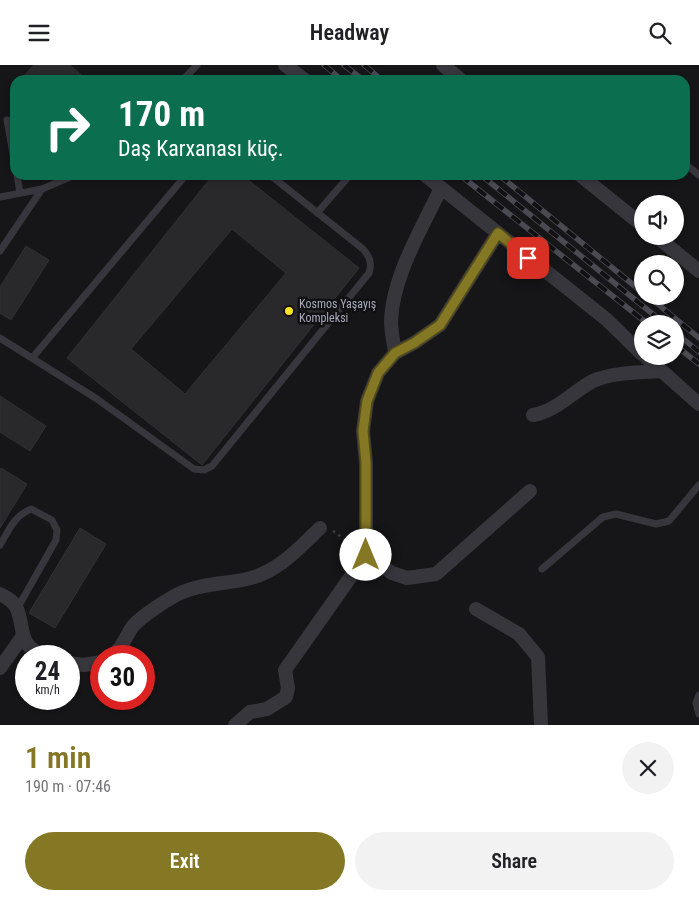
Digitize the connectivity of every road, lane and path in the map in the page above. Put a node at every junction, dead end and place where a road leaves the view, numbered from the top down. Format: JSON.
{"nodes":[{"id":1,"x":197,"y":65,"type":"edge"},
{"id":2,"x":285,"y":65,"type":"edge"},
{"id":3,"x":443,"y":65,"type":"edge"},
{"id":4,"x":188,"y":75,"type":"edge"},
{"id":5,"x":298,"y":75,"type":"edge"},
{"id":6,"x":455,"y":75,"type":"edge"},
{"id":7,"x":7,"y":121,"type":"dead end"},
{"id":8,"x":10,"y":138,"type":"edge"},
{"id":9,"x":18,"y":180,"type":"edge"},
{"id":10,"x":63,"y":180,"type":"edge"},
{"id":11,"x":182,"y":180,"type":"edge"},
{"id":12,"x":276,"y":180,"type":"edge"},
{"id":13,"x":346,"y":180,"type":"edge"},
{"id":14,"x":432,"y":180,"type":"edge"},
{"id":15,"x":586,"y":180,"type":"edge"},
{"id":16,"x":441,"y":188,"type":"junction"},
{"id":17,"x":42,"y":189,"type":"junction"},
{"id":18,"x":20,"y":193,"type":"junction"},
{"id":19,"x":0,"y":197,"type":"edge"},
{"id":20,"x":317,"y":213,"type":"junction"},
{"id":21,"x":634,"y":219,"type":"edge"},
{"id":22,"x":498,"y":233,"type":"junction"},
{"id":23,"x":667,"y":245,"type":"edge"},
{"id":24,"x":0,"y":251,"type":"edge"},
{"id":25,"x":699,"y":271,"type":"edge"},
{"id":26,"x":0,"y":338,"type":"edge"},
{"id":27,"x":634,"y":345,"type":"edge"},
{"id":28,"x":395,"y":353,"type":"junction"},
{"id":29,"x":33,"y":357,"type":"junction"},
{"id":30,"x":655,"y":365,"type":"edge"},
{"id":31,"x":661,"y":371,"type":"junction"},
{"id":32,"x":699,"y":404,"type":"edge"},
{"id":33,"x":533,"y":415,"type":"dead end"},
{"id":34,"x":699,"y":485,"type":"edge"},
{"id":35,"x":530,"y":491,"type":"dead end"},
{"id":36,"x":320,"y":528,"type":"joint"},
{"id":37,"x":0,"y":545,"type":"edge"},
{"id":38,"x":366,"y":555,"type":"junction"},
{"id":39,"x":542,"y":569,"type":"dead end"},
{"id":40,"x":0,"y":593,"type":"edge"},
{"id":41,"x":17,"y":609,"type":"junction"},
{"id":42,"x":476,"y":609,"type":"dead end"},
{"id":43,"x":22,"y":637,"type":"junction"},
{"id":44,"x":30,"y":645,"type":"edge"},
{"id":45,"x":124,"y":645,"type":"edge"},
{"id":46,"x":0,"y":668,"type":"edge"},
{"id":47,"x":699,"y":695,"type":"edge"},
{"id":48,"x":699,"y":714,"type":"edge"},
{"id":49,"x":235,"y":725,"type":"edge"},
{"id":50,"x":541,"y":725,"type":"edge"}],
"edges":[{"from":1,"to":4,"type":"lane"},
{"from":2,"to":5,"type":"street"},
{"from":3,"to":6,"type":"street"},
{"from":7,"to":8,"type":"lane"},
{"from":9,"to":18,"type":"lane"},
{"from":10,"to":17,"type":"lane"},
{"from":11,"to":29,"type":"lane"},
{"from":12,"to":20,"type":"lane"},
{"from":13,"to":20,"type":"lane"},
{"from":14,"to":16,"type":"street"},
{"from":15,"to":21,"type":"street"},
{"from":16,"to":22,"type":"street"},
{"from":16,"to":28,"type":"street"},
{"from":17,"to":18,"type":"lane"},
{"from":17,"to":24,"type":"lane"},
{"from":18,"to":19,"type":"lane"},
{"from":20,"to":29,"type":"lane"},
{"from":22,"to":27,"type":"street"},
{"from":22,"to":28,"type":"street"},
{"from":23,"to":25,"type":"street"},
{"from":26,"to":29,"type":"lane"},
{"from":28,"to":38,"type":"street"},
{"from":30,"to":31,"type":"street"},
{"from":31,"to":32,"type":"street"},
{"from":31,"to":33,"type":"street"},
{"from":34,"to":39,"type":"lane"},
{"from":35,"to":38,"type":"street"},
{"from":36,"to":38,"type":"path"},
{"from":36,"to":45,"type":"street"},
{"from":37,"to":41,"type":"lane"},
{"from":38,"to":49,"type":"street"},
{"from":40,"to":41,"type":"street"},
{"from":41,"to":43,"type":"street"},
{"from":42,"to":50,"type":"street"},
{"from":43,"to":44,"type":"street"},
{"from":43,"to":46,"type":"street"},
{"from":47,"to":48,"type":"lane"}]}
